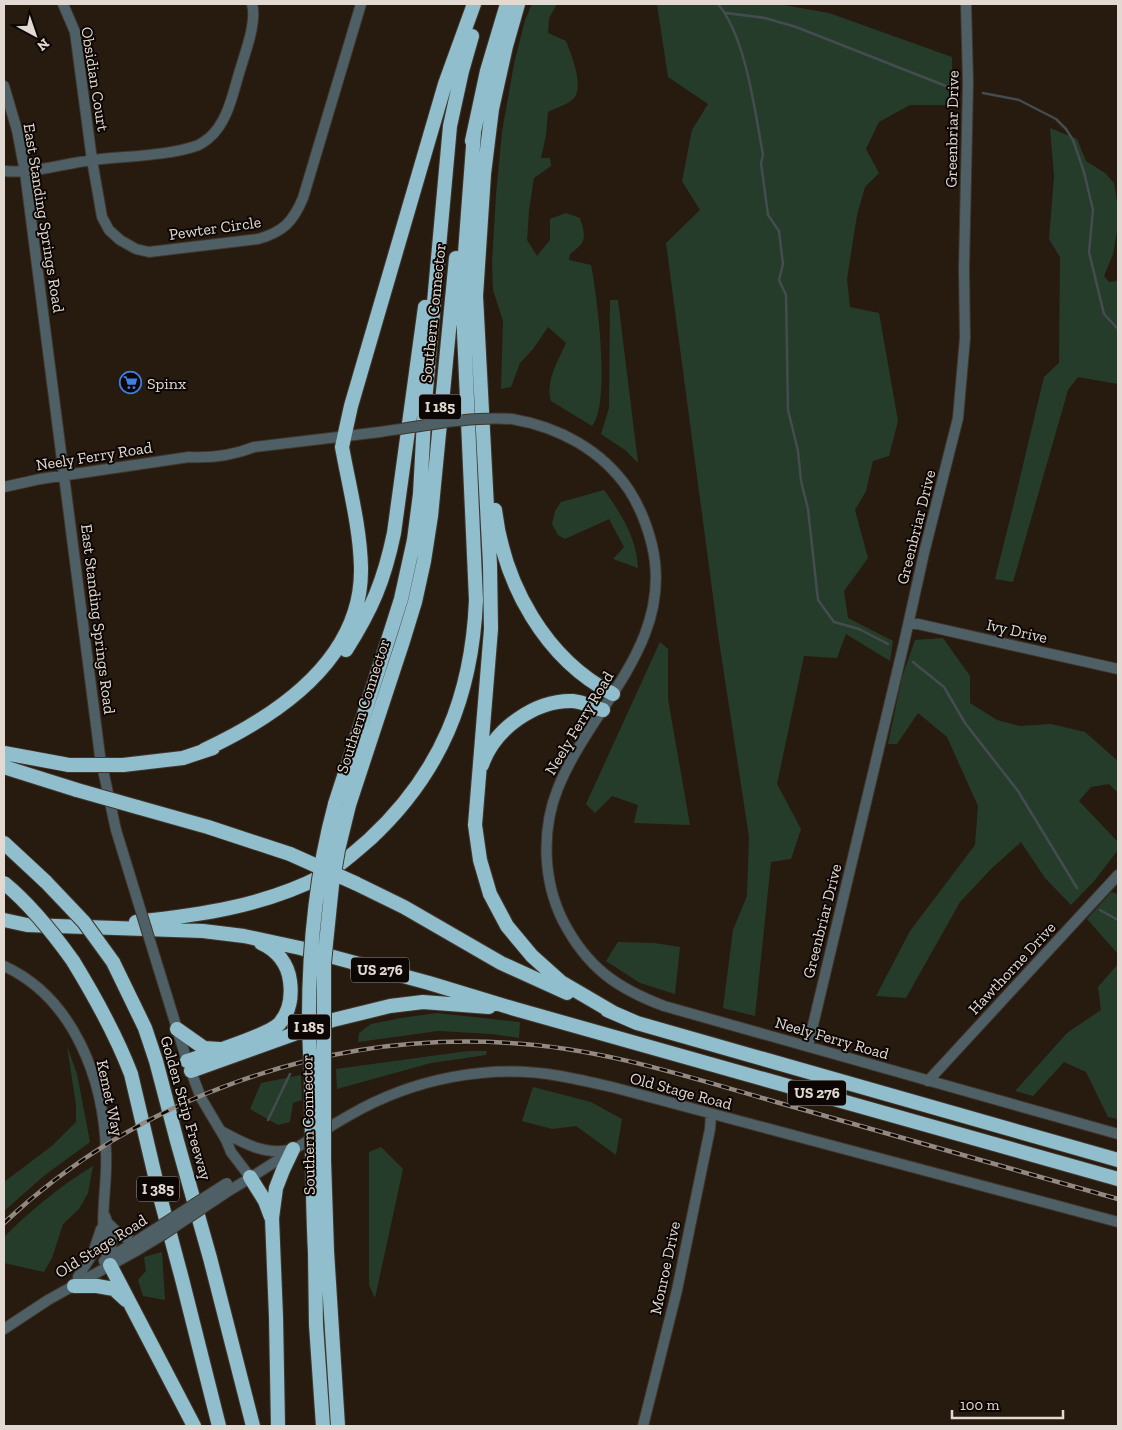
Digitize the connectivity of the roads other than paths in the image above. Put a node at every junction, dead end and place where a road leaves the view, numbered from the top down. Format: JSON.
{"nodes":[{"id":1,"x":63,"y":4,"type":"edge"},
{"id":2,"x":252,"y":4,"type":"edge"},
{"id":3,"x":361,"y":4,"type":"edge"},
{"id":4,"x":474,"y":4,"type":"edge"},
{"id":5,"x":481,"y":4,"type":"edge"},
{"id":6,"x":507,"y":4,"type":"edge"},
{"id":7,"x":518,"y":4,"type":"edge"},
{"id":8,"x":966,"y":4,"type":"edge"},
{"id":9,"x":4,"y":86,"type":"edge"},
{"id":10,"x":474,"y":133,"type":"junction"},
{"id":11,"x":92,"y":160,"type":"junction"},
{"id":12,"x":4,"y":171,"type":"edge"},
{"id":13,"x":25,"y":172,"type":"junction"},
{"id":14,"x":439,"y":247,"type":"junction"},
{"id":15,"x":478,"y":271,"type":"junction"},
{"id":16,"x":345,"y":437,"type":"junction"},
{"id":17,"x":64,"y":475,"type":"junction"},
{"id":18,"x":4,"y":488,"type":"edge"},
{"id":19,"x":909,"y":622,"type":"junction"},
{"id":20,"x":1118,"y":669,"type":"edge"},
{"id":21,"x":613,"y":694,"type":"junction"},
{"id":22,"x":603,"y":710,"type":"junction"},
{"id":23,"x":204,"y":750,"type":"junction"},
{"id":24,"x":4,"y":753,"type":"edge"},
{"id":25,"x":4,"y":767,"type":"edge"},
{"id":26,"x":477,"y":788,"type":"junction"},
{"id":27,"x":4,"y":843,"type":"edge"},
{"id":28,"x":1118,"y":875,"type":"edge"},
{"id":29,"x":4,"y":884,"type":"edge"},
{"id":30,"x":4,"y":920,"type":"edge"},
{"id":31,"x":95,"y":927,"type":"junction"},
{"id":32,"x":244,"y":936,"type":"junction"},
{"id":33,"x":4,"y":966,"type":"edge"},
{"id":34,"x":515,"y":1009,"type":"junction"},
{"id":35,"x":614,"y":1013,"type":"junction"},
{"id":36,"x":177,"y":1029,"type":"junction"},
{"id":37,"x":808,"y":1046,"type":"junction"},
{"id":38,"x":220,"y":1049,"type":"junction"},
{"id":39,"x":189,"y":1066,"type":"junction"},
{"id":40,"x":928,"y":1081,"type":"junction"},
{"id":41,"x":711,"y":1114,"type":"junction"},
{"id":42,"x":1118,"y":1134,"type":"edge"},
{"id":43,"x":224,"y":1135,"type":"junction"},
{"id":44,"x":293,"y":1149,"type":"junction"},
{"id":45,"x":1118,"y":1160,"type":"edge"},
{"id":46,"x":250,"y":1177,"type":"junction"},
{"id":47,"x":1118,"y":1179,"type":"edge"},
{"id":48,"x":272,"y":1218,"type":"junction"},
{"id":49,"x":104,"y":1222,"type":"junction"},
{"id":50,"x":1118,"y":1222,"type":"edge"},
{"id":51,"x":135,"y":1245,"type":"junction"},
{"id":52,"x":321,"y":1252,"type":"junction"},
{"id":53,"x":109,"y":1262,"type":"junction"},
{"id":54,"x":76,"y":1282,"type":"junction"},
{"id":55,"x":131,"y":1304,"type":"junction"},
{"id":56,"x":4,"y":1329,"type":"edge"},
{"id":57,"x":194,"y":1426,"type":"edge"},
{"id":58,"x":219,"y":1426,"type":"edge"},
{"id":59,"x":253,"y":1426,"type":"edge"},
{"id":60,"x":278,"y":1426,"type":"edge"},
{"id":61,"x":323,"y":1426,"type":"edge"},
{"id":62,"x":338,"y":1426,"type":"edge"},
{"id":63,"x":644,"y":1426,"type":"edge"}],
"edges":[{"from":1,"to":11,"type":"street","name":"Obsidian Court"},
{"from":2,"to":11,"type":"street"},
{"from":3,"to":11,"type":"street","name":"Pewter Circle"},
{"from":4,"to":16,"type":"highway"},
{"from":5,"to":14,"type":"highway","name":"Southern Connector","number":"I 185"},
{"from":6,"to":10,"type":"highway","name":"Southern Connector","number":"I 185"},
{"from":7,"to":15,"type":"highway"},
{"from":8,"to":19,"type":"street","name":"Greenbriar Drive"},
{"from":9,"to":13,"type":"street","name":"East Standing Springs Road"},
{"from":10,"to":31,"type":"highway"},
{"from":10,"to":52,"type":"highway","name":"Southern Connector","number":"I 185","bridge":true},
{"from":11,"to":13,"type":"street"},
{"from":12,"to":13,"type":"street"},
{"from":13,"to":17,"type":"street","name":"East Standing Springs Road"},
{"from":14,"to":23,"type":"highway"},
{"from":14,"to":52,"type":"highway","name":"Southern Connector","number":"I 185","bridge":true},
{"from":15,"to":21,"type":"highway"},
{"from":15,"to":26,"type":"highway"},
{"from":16,"to":17,"type":"street","name":"Neely Ferry Road"},
{"from":16,"to":21,"type":"street","name":"Neely Ferry Road","bridge":true},
{"from":16,"to":23,"type":"highway"},
{"from":17,"to":18,"type":"street","name":"Neely Ferry Road"},
{"from":17,"to":36,"type":"street","name":"East Standing Springs Road","bridge":true},
{"from":19,"to":20,"type":"street","name":"Ivy Drive"},
{"from":19,"to":37,"type":"street","name":"Greenbriar Drive"},
{"from":21,"to":22,"type":"street","name":"Neely Ferry Road"},
{"from":22,"to":26,"type":"highway"},
{"from":22,"to":37,"type":"street","name":"Neely Ferry Road"},
{"from":23,"to":24,"type":"highway","bridge":true},
{"from":25,"to":35,"type":"highway","number":"US 276","bridge":true},
{"from":26,"to":35,"type":"highway"},
{"from":27,"to":59,"type":"highway","name":"Golden Strip Freeway","number":"I 385","bridge":true},
{"from":28,"to":40,"type":"street","name":"Hawthorne Drive"},
{"from":29,"to":58,"type":"highway","number":"I 385","bridge":true},
{"from":30,"to":31,"type":"highway","number":"US 276"},
{"from":31,"to":32,"type":"highway","number":"US 276"},
{"from":32,"to":34,"type":"highway","number":"US 276"},
{"from":32,"to":38,"type":"highway"},
{"from":33,"to":49,"type":"street","name":"Kemet Way"},
{"from":34,"to":39,"type":"highway"},
{"from":34,"to":47,"type":"highway","number":"US 276"},
{"from":35,"to":45,"type":"highway","number":"US 276"},
{"from":36,"to":38,"type":"highway"},
{"from":36,"to":39,"type":"street","name":"East Standing Springs Road"},
{"from":37,"to":40,"type":"street","name":"Neely Ferry Road"},
{"from":38,"to":39,"type":"highway"},
{"from":39,"to":43,"type":"street","name":"East Standing Springs Road"},
{"from":40,"to":42,"type":"street","name":"Neely Ferry Road"},
{"from":41,"to":44,"type":"street","name":"Old Stage Road"},
{"from":41,"to":50,"type":"street","name":"Old Stage Road"},
{"from":41,"to":63,"type":"street","name":"Monroe Drive"},
{"from":43,"to":44,"type":"street"},
{"from":43,"to":46,"type":"street","name":"East Standing Springs Road"},
{"from":44,"to":46,"type":"street","name":"Old Stage Road"},
{"from":44,"to":48,"type":"highway"},
{"from":46,"to":48,"type":"highway"},
{"from":46,"to":51,"type":"street","name":"Old Stage Road","bridge":true},
{"from":48,"to":60,"type":"highway"},
{"from":49,"to":51,"type":"street"},
{"from":49,"to":53,"type":"street","name":"Kemet Way"},
{"from":49,"to":54,"type":"street"},
{"from":51,"to":53,"type":"street","name":"Old Stage Road"},
{"from":52,"to":61,"type":"highway","name":"Southern Connector","number":"I 185"},
{"from":52,"to":62,"type":"highway","name":"Southern Connector","number":"I 185"},
{"from":53,"to":54,"type":"street","name":"Old Stage Road"},
{"from":53,"to":55,"type":"highway"},
{"from":54,"to":55,"type":"highway"},
{"from":54,"to":56,"type":"street","name":"Old Stage Road"},
{"from":55,"to":57,"type":"highway"}]}
